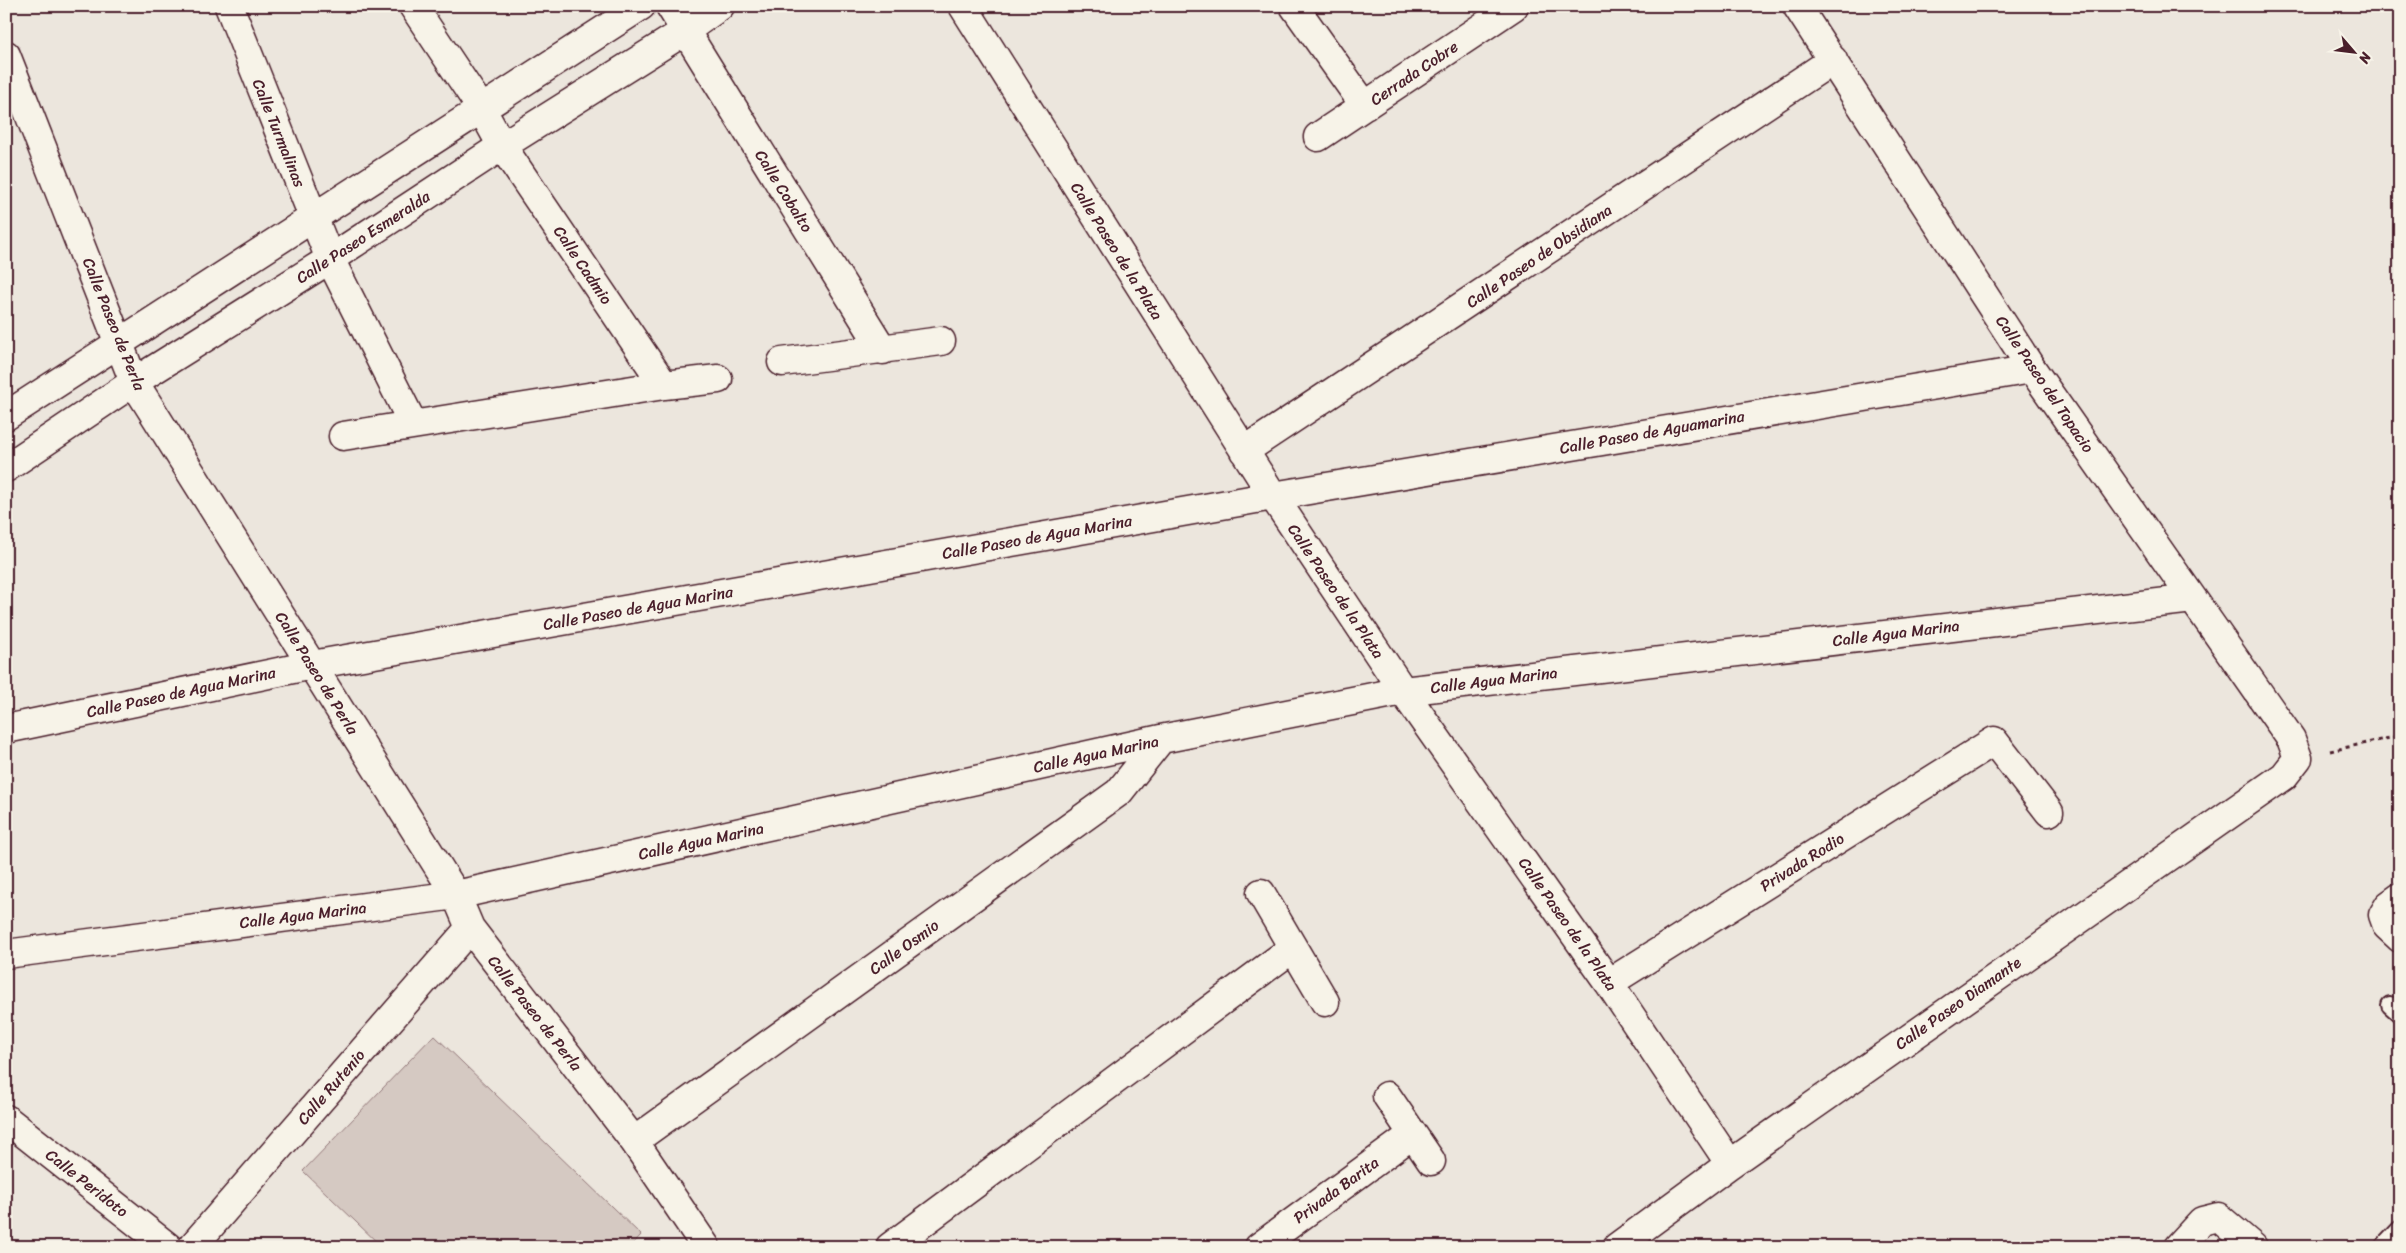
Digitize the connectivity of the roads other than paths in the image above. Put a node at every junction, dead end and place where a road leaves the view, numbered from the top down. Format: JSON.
{"nodes":[{"id":1,"x":229,"y":6,"type":"edge"},
{"id":2,"x":413,"y":6,"type":"edge"},
{"id":3,"x":641,"y":6,"type":"edge"},
{"id":4,"x":670,"y":6,"type":"edge"},
{"id":5,"x":720,"y":6,"type":"edge"},
{"id":6,"x":963,"y":6,"type":"edge"},
{"id":7,"x":1294,"y":6,"type":"edge"},
{"id":8,"x":1514,"y":6,"type":"edge"},
{"id":9,"x":1797,"y":6,"type":"edge"},
{"id":10,"x":685,"y":32,"type":"junction"},
{"id":11,"x":6,"y":55,"type":"edge"},
{"id":12,"x":1833,"y":60,"type":"junction"},
{"id":13,"x":1365,"y":106,"type":"junction"},
{"id":14,"x":481,"y":108,"type":"junction"},
{"id":15,"x":1318,"y":137,"type":"dead end"},
{"id":16,"x":502,"y":146,"type":"junction"},
{"id":17,"x":313,"y":218,"type":"junction"},
{"id":18,"x":330,"y":259,"type":"junction"},
{"id":19,"x":941,"y":341,"type":"dead end"},
{"id":20,"x":120,"y":342,"type":"junction"},
{"id":21,"x":883,"y":350,"type":"junction"},
{"id":22,"x":782,"y":362,"type":"dead end"},
{"id":23,"x":2032,"y":369,"type":"junction"},
{"id":24,"x":718,"y":379,"type":"dead end"},
{"id":25,"x":134,"y":382,"type":"junction"},
{"id":26,"x":664,"y":385,"type":"junction"},
{"id":27,"x":6,"y":416,"type":"edge"},
{"id":28,"x":413,"y":424,"type":"junction"},
{"id":29,"x":343,"y":436,"type":"dead end"},
{"id":30,"x":1244,"y":452,"type":"junction"},
{"id":31,"x":6,"y":468,"type":"edge"},
{"id":32,"x":1272,"y":496,"type":"junction"},
{"id":33,"x":2193,"y":599,"type":"junction"},
{"id":34,"x":312,"y":665,"type":"junction"},
{"id":35,"x":1403,"y":691,"type":"junction"},
{"id":36,"x":6,"y":729,"type":"edge"},
{"id":37,"x":1161,"y":739,"type":"junction"},
{"id":38,"x":2298,"y":758,"type":"joint"},
{"id":39,"x":2049,"y":812,"type":"dead end"},
{"id":40,"x":1261,"y":893,"type":"dead end"},
{"id":41,"x":456,"y":895,"type":"junction"},
{"id":42,"x":2391,"y":906,"type":"edge"},
{"id":43,"x":470,"y":928,"type":"junction"},
{"id":44,"x":2400,"y":938,"type":"edge"},
{"id":45,"x":1293,"y":948,"type":"junction"},
{"id":46,"x":6,"y":954,"type":"edge"},
{"id":47,"x":1609,"y":983,"type":"junction"},
{"id":48,"x":1325,"y":1002,"type":"dead end"},
{"id":49,"x":1387,"y":1096,"type":"dead end"},
{"id":50,"x":6,"y":1119,"type":"edge"},
{"id":51,"x":1412,"y":1134,"type":"junction"},
{"id":52,"x":634,"y":1142,"type":"junction"},
{"id":53,"x":1431,"y":1161,"type":"dead end"},
{"id":54,"x":1730,"y":1164,"type":"junction"},
{"id":55,"x":2400,"y":1229,"type":"edge"},
{"id":56,"x":168,"y":1247,"type":"edge"},
{"id":57,"x":192,"y":1247,"type":"edge"},
{"id":58,"x":706,"y":1247,"type":"edge"},
{"id":59,"x":890,"y":1247,"type":"edge"},
{"id":60,"x":1259,"y":1247,"type":"edge"},
{"id":61,"x":1617,"y":1247,"type":"edge"},
{"id":62,"x":2178,"y":1247,"type":"edge"},
{"id":63,"x":2253,"y":1247,"type":"edge"},
{"id":64,"x":2383,"y":1247,"type":"edge"}],
"edges":[{"from":1,"to":17,"type":"street","name":"Calle Turmalinas"},
{"from":2,"to":14,"type":"street","name":"Calle Cadmio"},
{"from":3,"to":14,"type":"street"},
{"from":4,"to":10,"type":"street","name":"Calle Cobalto"},
{"from":5,"to":10,"type":"street","name":"Calle Paseo Esmeralda"},
{"from":6,"to":30,"type":"street","name":"Calle Paseo de la Plata"},
{"from":7,"to":13,"type":"street","name":"Cerrada Cobre"},
{"from":8,"to":13,"type":"street","name":"Cerrada Cobre"},
{"from":9,"to":12,"type":"street","name":"Calle Paseo del Topacio"},
{"from":10,"to":16,"type":"street","name":"Calle Paseo Esmeralda"},
{"from":10,"to":21,"type":"street","name":"Calle Cobalto"},
{"from":11,"to":20,"type":"street","name":"Calle Paseo de Perla"},
{"from":12,"to":23,"type":"street","name":"Calle Paseo del Topacio"},
{"from":12,"to":30,"type":"street","name":"Calle Paseo de Obsidiana"},
{"from":13,"to":15,"type":"street"},
{"from":14,"to":16,"type":"street","name":"Calle Cadmio"},
{"from":14,"to":17,"type":"street"},
{"from":16,"to":18,"type":"street","name":"Calle Paseo Esmeralda"},
{"from":16,"to":26,"type":"street","name":"Calle Cadmio"},
{"from":17,"to":18,"type":"street","name":"Calle Turmalinas"},
{"from":17,"to":20,"type":"street"},
{"from":18,"to":25,"type":"street","name":"Calle Paseo Esmeralda"},
{"from":18,"to":28,"type":"street"},
{"from":19,"to":21,"type":"street"},
{"from":20,"to":25,"type":"street","name":"Calle Paseo de Perla"},
{"from":20,"to":27,"type":"street"},
{"from":21,"to":22,"type":"street"},
{"from":23,"to":32,"type":"street","name":"Calle Paseo de Aguamarina"},
{"from":23,"to":33,"type":"street","name":"Calle Paseo del Topacio"},
{"from":24,"to":26,"type":"street"},
{"from":25,"to":31,"type":"street","name":"Calle Paseo Esmeralda"},
{"from":25,"to":34,"type":"street","name":"Calle Paseo de Perla"},
{"from":26,"to":28,"type":"street"},
{"from":28,"to":29,"type":"street"},
{"from":30,"to":32,"type":"street","name":"Calle Paseo de la Plata"},
{"from":32,"to":34,"type":"street","name":"Calle Paseo de Agua Marina"},
{"from":32,"to":35,"type":"street","name":"Calle Paseo de la Plata"},
{"from":33,"to":35,"type":"street","name":"Calle Agua Marina"},
{"from":33,"to":38,"type":"street","name":"Calle Paseo del Topacio"},
{"from":34,"to":36,"type":"street","name":"Calle Paseo de Agua Marina"},
{"from":34,"to":41,"type":"street","name":"Calle Paseo de Perla"},
{"from":35,"to":37,"type":"street","name":"Calle Agua Marina"},
{"from":35,"to":47,"type":"street","name":"Calle Paseo de la Plata"},
{"from":37,"to":41,"type":"street","name":"Calle Agua Marina"},
{"from":37,"to":52,"type":"street","name":"Calle Osmio"},
{"from":38,"to":54,"type":"street","name":"Calle Paseo Diamante"},
{"from":39,"to":47,"type":"street","name":"Privada Rodio"},
{"from":40,"to":45,"type":"street"},
{"from":41,"to":43,"type":"street","name":"Calle Paseo de Perla"},
{"from":41,"to":46,"type":"street","name":"Calle Agua Marina"},
{"from":42,"to":44,"type":"street"},
{"from":43,"to":52,"type":"street","name":"Calle Paseo de Perla"},
{"from":43,"to":57,"type":"street","name":"Calle Rutenio"},
{"from":45,"to":48,"type":"street"},
{"from":45,"to":59,"type":"street"},
{"from":47,"to":54,"type":"street","name":"Calle Paseo de la Plata"},
{"from":49,"to":51,"type":"street"},
{"from":50,"to":56,"type":"street","name":"Calle Peridoto"},
{"from":51,"to":53,"type":"street"},
{"from":51,"to":60,"type":"street","name":"Privada Barita"},
{"from":52,"to":58,"type":"street","name":"Calle Paseo de Perla"},
{"from":54,"to":61,"type":"street","name":"Calle Paseo Diamante"},
{"from":55,"to":64,"type":"lane"},
{"from":62,"to":63,"type":"street"}]}
